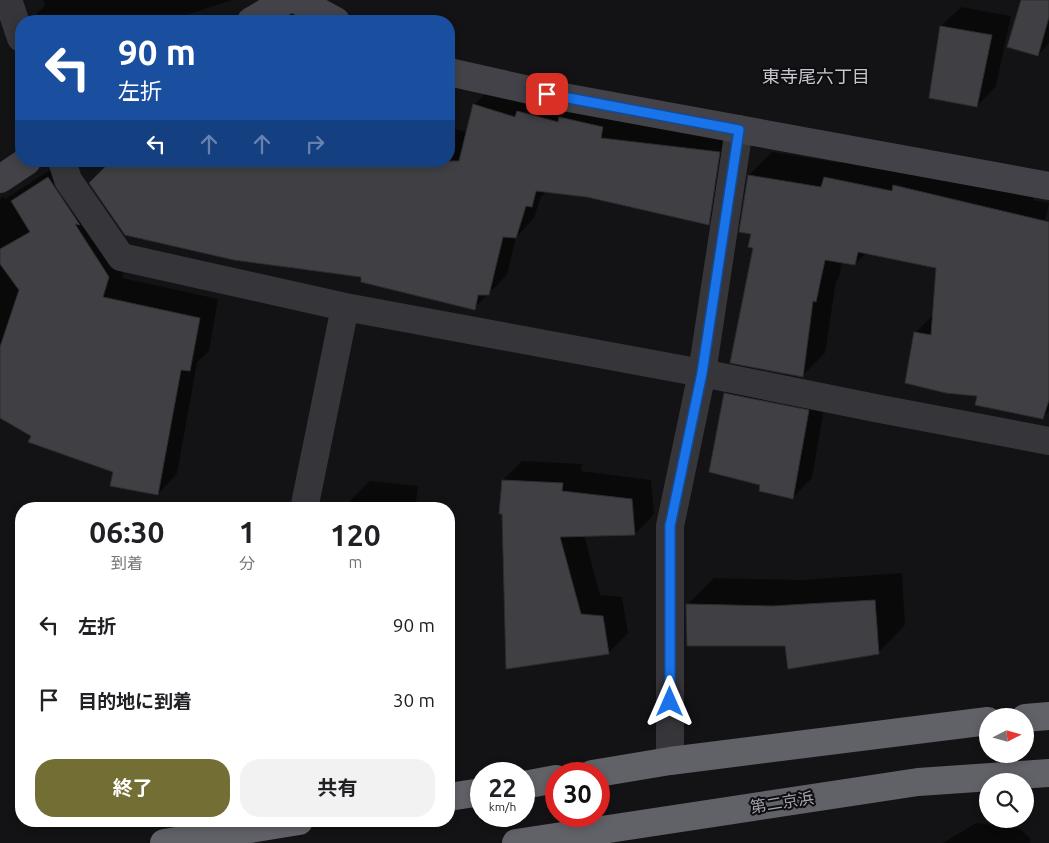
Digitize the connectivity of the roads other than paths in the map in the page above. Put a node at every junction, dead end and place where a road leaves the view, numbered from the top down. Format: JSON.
{"nodes":[{"id":1,"x":8,"y":0,"type":"edge"},
{"id":2,"x":287,"y":0,"type":"edge"},
{"id":3,"x":297,"y":0,"type":"edge"},
{"id":4,"x":261,"y":15,"type":"edge"},
{"id":5,"x":325,"y":15,"type":"edge"},
{"id":6,"x":15,"y":20,"type":"edge"},
{"id":7,"x":455,"y":73,"type":"edge"},
{"id":8,"x":739,"y":130,"type":"junction"},
{"id":9,"x":18,"y":167,"type":"edge"},
{"id":10,"x":64,"y":167,"type":"edge"},
{"id":11,"x":0,"y":179,"type":"edge"},
{"id":12,"x":1049,"y":186,"type":"edge"},
{"id":13,"x":346,"y":307,"type":"junction"},
{"id":14,"x":702,"y":373,"type":"junction"},
{"id":15,"x":1049,"y":441,"type":"edge"},
{"id":16,"x":305,"y":502,"type":"edge"},
{"id":17,"x":1049,"y":716,"type":"edge"},
{"id":18,"x":1034,"y":717,"type":"edge"},
{"id":19,"x":979,"y":722,"type":"edge"},
{"id":20,"x":670,"y":761,"type":"junction"},
{"id":21,"x":610,"y":771,"type":"edge"},
{"id":22,"x":1049,"y":773,"type":"edge"},
{"id":23,"x":470,"y":794,"type":"edge"},
{"id":24,"x":455,"y":796,"type":"edge"},
{"id":25,"x":261,"y":827,"type":"edge"},
{"id":26,"x":164,"y":843,"type":"edge"},
{"id":27,"x":516,"y":843,"type":"edge"}],
"edges":[{"from":1,"to":6,"type":"street"},
{"from":2,"to":4,"type":"street"},
{"from":3,"to":5,"type":"street"},
{"from":7,"to":8,"type":"street"},
{"from":8,"to":12,"type":"street"},
{"from":8,"to":14,"type":"street"},
{"from":9,"to":11,"type":"street"},
{"from":10,"to":13,"type":"street"},
{"from":13,"to":14,"type":"street"},
{"from":13,"to":16,"type":"street"},
{"from":14,"to":15,"type":"street"},
{"from":14,"to":20,"type":"street"},
{"from":17,"to":18,"type":"highway"},
{"from":19,"to":20,"type":"highway"},
{"from":20,"to":21,"type":"highway"},
{"from":22,"to":27,"type":"highway","name":"第二京浜"},
{"from":23,"to":24,"type":"highway"},
{"from":25,"to":26,"type":"highway"}]}
